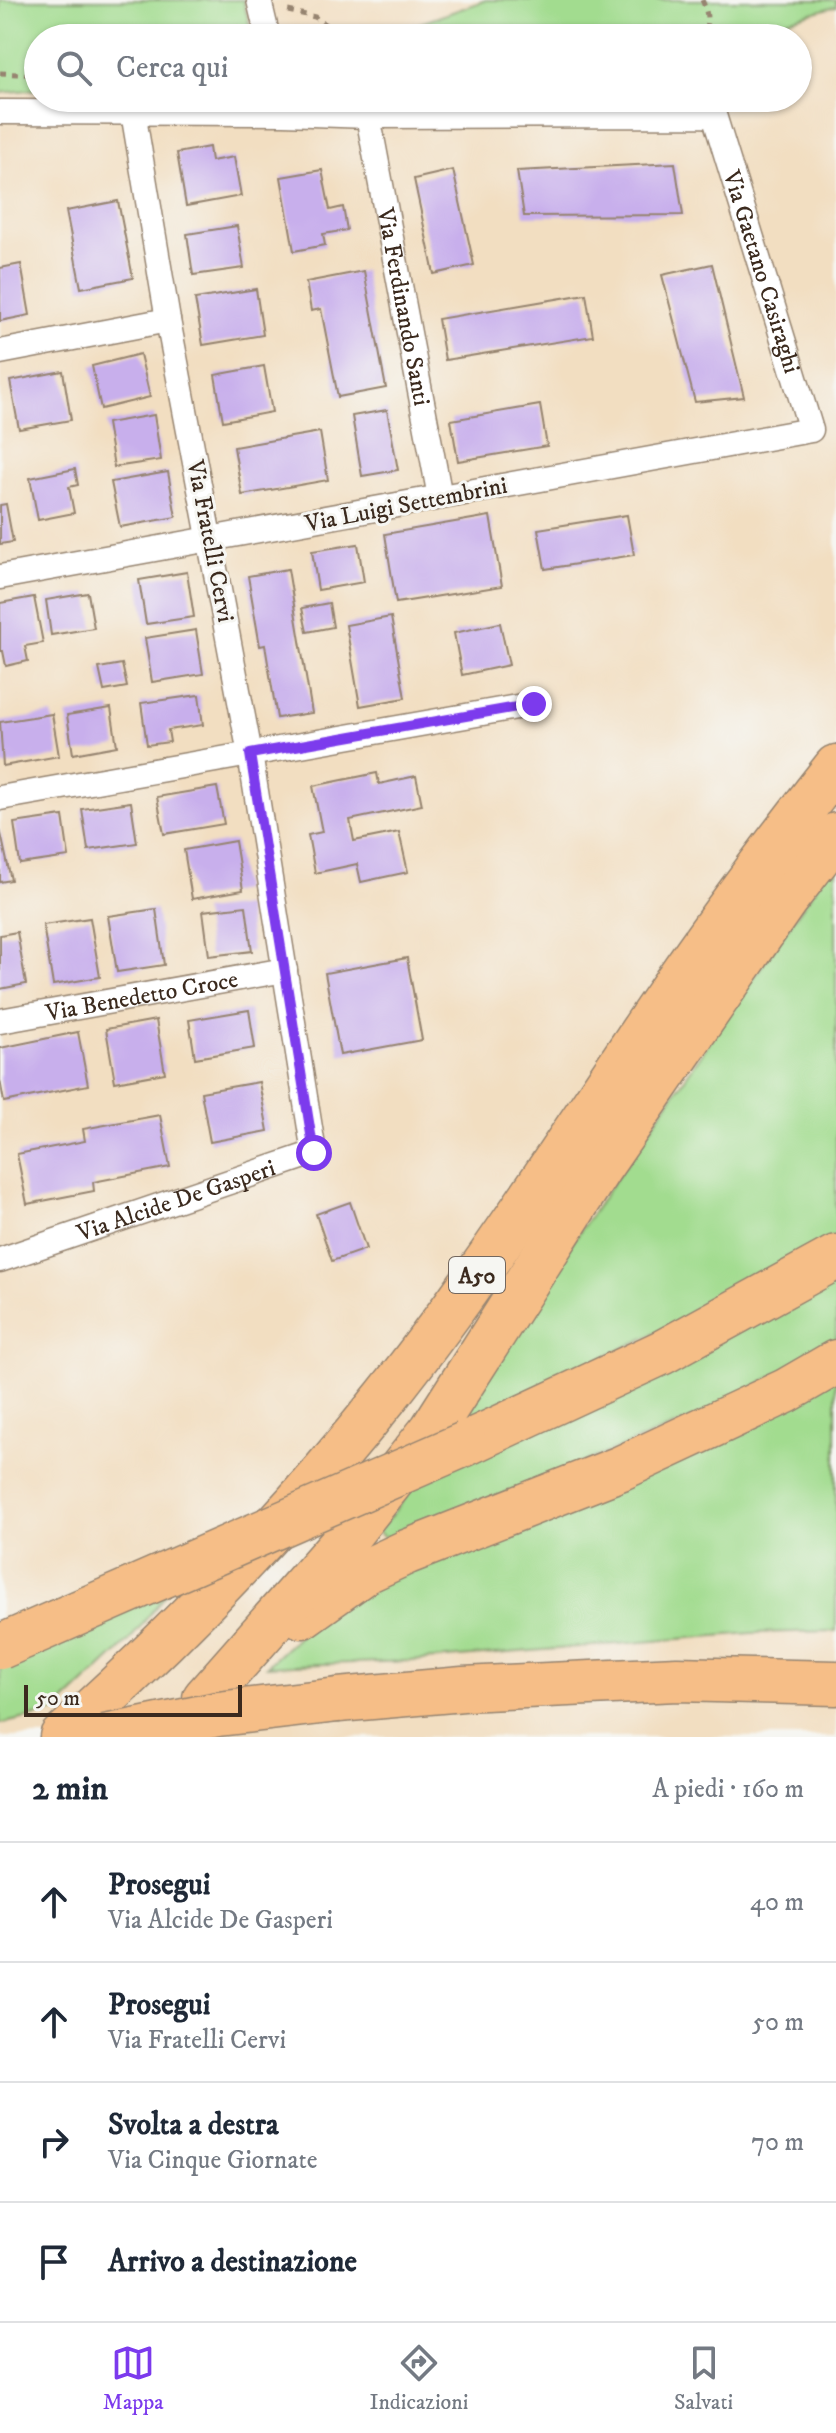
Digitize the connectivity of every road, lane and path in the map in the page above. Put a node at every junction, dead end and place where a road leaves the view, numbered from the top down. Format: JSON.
{"nodes":[{"id":1,"x":259,"y":0,"type":"edge"},
{"id":2,"x":702,"y":0,"type":"edge"},
{"id":3,"x":265,"y":24,"type":"edge"},
{"id":4,"x":708,"y":24,"type":"edge"},
{"id":5,"x":0,"y":73,"type":"edge"},
{"id":6,"x":24,"y":74,"type":"edge"},
{"id":7,"x":0,"y":112,"type":"edge"},
{"id":8,"x":133,"y":112,"type":"joint"},
{"id":9,"x":337,"y":112,"type":"edge"},
{"id":10,"x":368,"y":116,"type":"junction"},
{"id":11,"x":168,"y":320,"type":"junction"},
{"id":12,"x":0,"y":352,"type":"edge"},
{"id":13,"x":811,"y":430,"type":"joint"},
{"id":14,"x":440,"y":497,"type":"junction"},
{"id":15,"x":212,"y":541,"type":"junction"},
{"id":16,"x":0,"y":577,"type":"edge"},
{"id":17,"x":534,"y":704,"type":"dead end"},
{"id":18,"x":250,"y":754,"type":"junction"},
{"id":19,"x":836,"y":767,"type":"edge"},
{"id":20,"x":0,"y":798,"type":"edge"},
{"id":21,"x":836,"y":835,"type":"edge"},
{"id":22,"x":285,"y":970,"type":"junction"},
{"id":23,"x":0,"y":1021,"type":"edge"},
{"id":24,"x":836,"y":1257,"type":"edge"},
{"id":25,"x":0,"y":1260,"type":"edge"},
{"id":26,"x":836,"y":1362,"type":"edge"},
{"id":27,"x":0,"y":1647,"type":"edge"},
{"id":28,"x":836,"y":1661,"type":"edge"},
{"id":29,"x":677,"y":1679,"type":"junction"},
{"id":30,"x":836,"y":1683,"type":"edge"},
{"id":31,"x":205,"y":1698,"type":"junction"},
{"id":32,"x":62,"y":1737,"type":"edge"},
{"id":33,"x":105,"y":1737,"type":"edge"},
{"id":34,"x":166,"y":1737,"type":"edge"}],
"edges":[{"from":1,"to":3,"type":"street"},
{"from":2,"to":4,"type":"path"},
{"from":5,"to":6,"type":"path"},
{"from":7,"to":8,"type":"street"},
{"from":8,"to":11,"type":"street","name":"Via Fratelli Cervi"},
{"from":9,"to":10,"type":"street"},
{"from":10,"to":13,"type":"street","name":"Via Gaetano Casiraghi"},
{"from":10,"to":14,"type":"street","name":"Via Ferdinando Santi"},
{"from":11,"to":12,"type":"street"},
{"from":11,"to":15,"type":"street","name":"Via Fratelli Cervi"},
{"from":13,"to":14,"type":"street","name":"Via Luigi Settembrini"},
{"from":14,"to":15,"type":"street","name":"Via Luigi Settembrini"},
{"from":15,"to":16,"type":"street","name":"Via Luigi Settembrini"},
{"from":15,"to":18,"type":"street","name":"Via Fratelli Cervi"},
{"from":17,"to":18,"type":"street"},
{"from":18,"to":20,"type":"street"},
{"from":18,"to":22,"type":"street","name":"Via Fratelli Cervi"},
{"from":19,"to":32,"type":"highway","number":"A50"},
{"from":21,"to":31,"type":"highway"},
{"from":22,"to":23,"type":"street","name":"Via Benedetto Croce"},
{"from":22,"to":25,"type":"street","name":"Via Alcide De Gasperi"},
{"from":24,"to":27,"type":"highway","bridge":true},
{"from":26,"to":31,"type":"highway"},
{"from":28,"to":29,"type":"highway"},
{"from":29,"to":30,"type":"highway"},
{"from":29,"to":33,"type":"highway","bridge":true},
{"from":31,"to":34,"type":"highway"}]}
